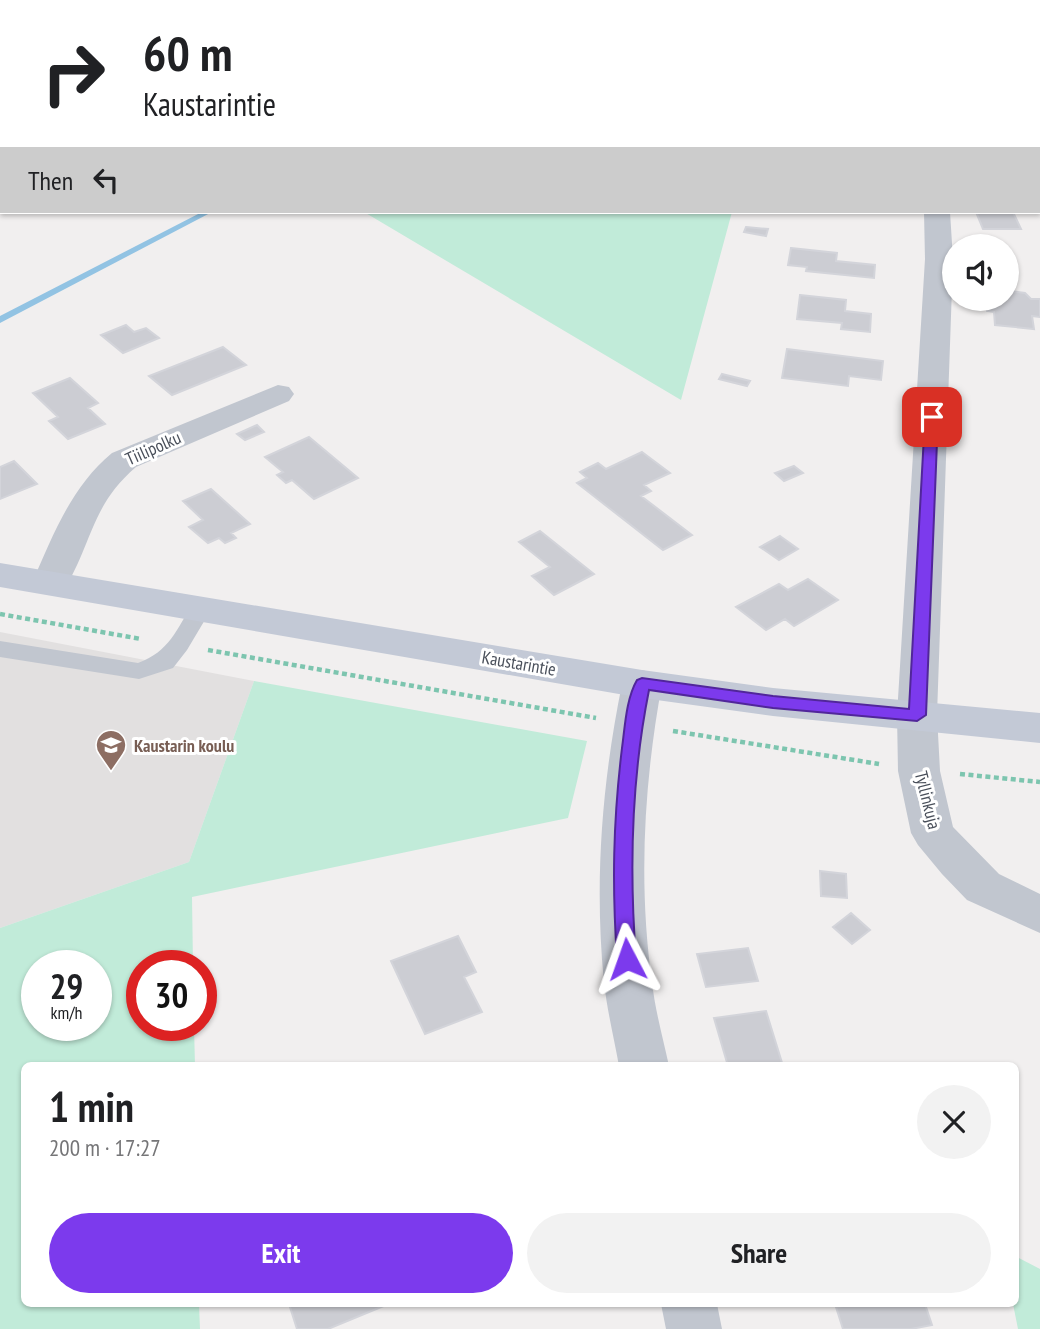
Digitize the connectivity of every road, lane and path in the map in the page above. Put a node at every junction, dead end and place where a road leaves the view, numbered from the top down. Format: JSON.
{"nodes":[{"id":1,"x":937,"y":214,"type":"edge"},
{"id":2,"x":278,"y":394,"type":"dead end"},
{"id":3,"x":0,"y":575,"type":"edge"},
{"id":4,"x":50,"y":583,"type":"junction"},
{"id":5,"x":201,"y":608,"type":"junction"},
{"id":6,"x":0,"y":614,"type":"edge"},
{"id":7,"x":179,"y":645,"type":"junction"},
{"id":8,"x":0,"y":649,"type":"edge"},
{"id":9,"x":638,"y":704,"type":"junction"},
{"id":10,"x":917,"y":715,"type":"junction"},
{"id":11,"x":1040,"y":728,"type":"edge"},
{"id":12,"x":919,"y":771,"type":"junction"},
{"id":13,"x":1040,"y":782,"type":"edge"},
{"id":14,"x":1040,"y":915,"type":"edge"},
{"id":15,"x":643,"y":1062,"type":"edge"},
{"id":16,"x":690,"y":1307,"type":"edge"},
{"id":17,"x":694,"y":1329,"type":"edge"}],
"edges":[{"from":1,"to":10,"type":"street","name":"Tyllinkuja"},
{"from":2,"to":4,"type":"street","name":"Tiilipolku"},
{"from":3,"to":4,"type":"street","name":"Kaustarintie"},
{"from":4,"to":5,"type":"street","name":"Kaustarintie"},
{"from":5,"to":7,"type":"lane"},
{"from":5,"to":9,"type":"street","name":"Kaustarintie"},
{"from":6,"to":7,"type":"path"},
{"from":7,"to":8,"type":"lane"},
{"from":7,"to":9,"type":"path"},
{"from":9,"to":10,"type":"street","name":"Kaustarintie"},
{"from":9,"to":12,"type":"path"},
{"from":9,"to":15,"type":"street"},
{"from":10,"to":11,"type":"street","name":"Kaustarintie"},
{"from":10,"to":12,"type":"street","name":"Tyllinkuja"},
{"from":12,"to":13,"type":"path"},
{"from":12,"to":14,"type":"street","name":"Tyllinkuja"},
{"from":16,"to":17,"type":"street"}]}
